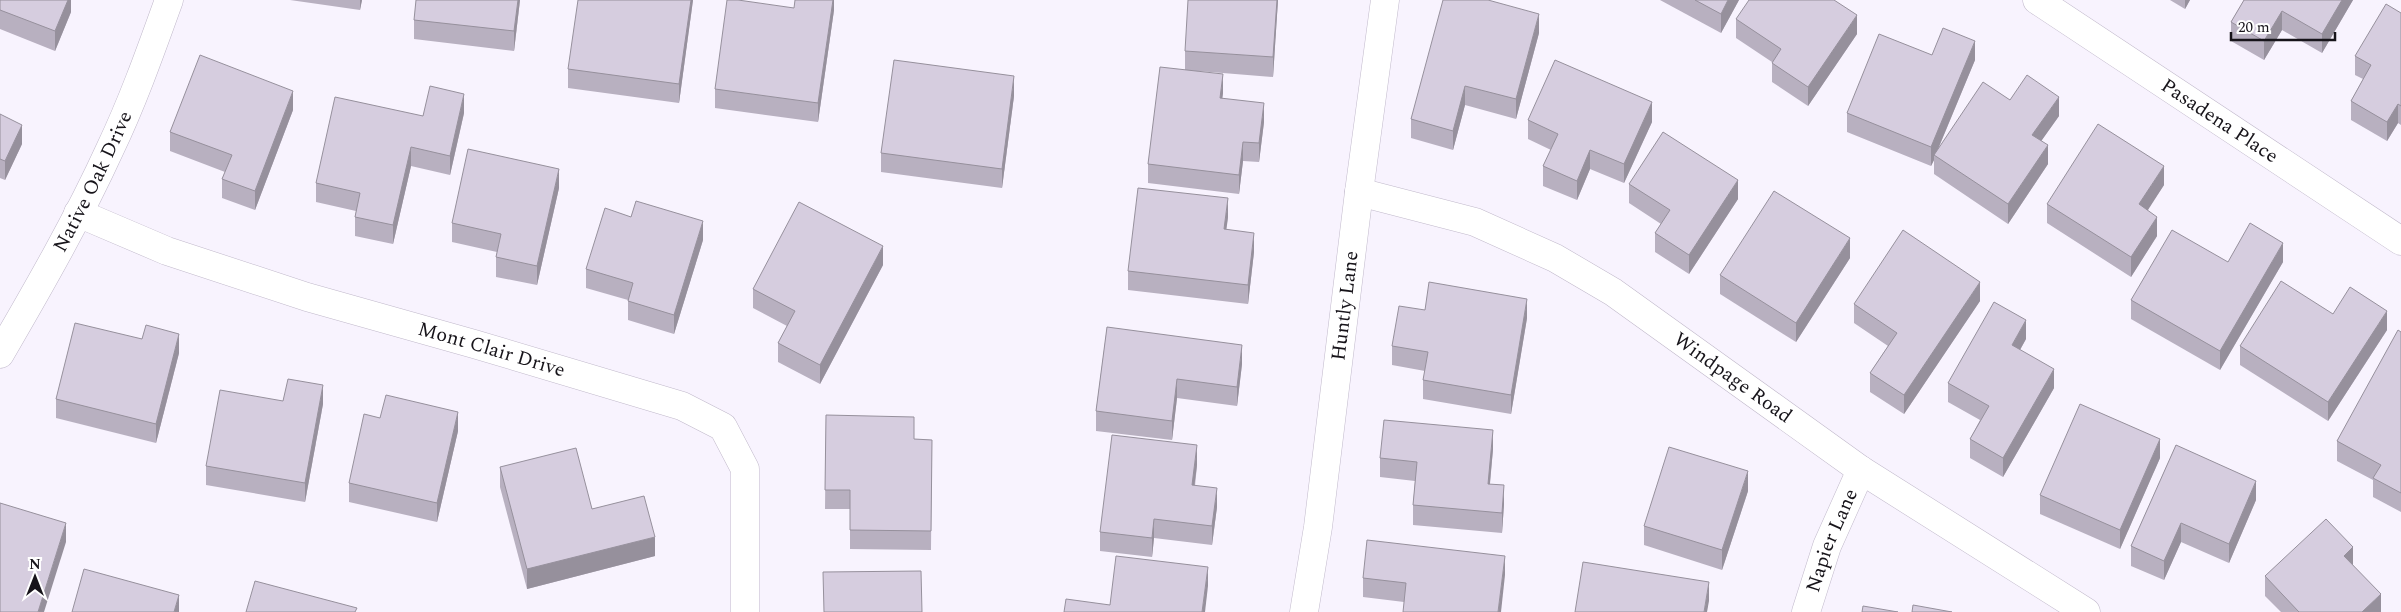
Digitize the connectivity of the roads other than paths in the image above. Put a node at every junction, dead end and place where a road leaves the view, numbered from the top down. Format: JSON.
{"nodes":[{"id":1,"x":169,"y":0,"type":"edge"},
{"id":2,"x":1385,"y":0,"type":"edge"},
{"id":3,"x":2037,"y":0,"type":"edge"},
{"id":4,"x":1359,"y":192,"type":"junction"},
{"id":5,"x":78,"y":213,"type":"junction"},
{"id":6,"x":2401,"y":241,"type":"edge"},
{"id":7,"x":0,"y":354,"type":"edge"},
{"id":8,"x":1861,"y":470,"type":"junction"},
{"id":9,"x":745,"y":612,"type":"edge"},
{"id":10,"x":1304,"y":612,"type":"edge"},
{"id":11,"x":1806,"y":612,"type":"edge"},
{"id":12,"x":2086,"y":612,"type":"edge"}],
"edges":[{"from":1,"to":5,"type":"street","name":"Native Oak Drive"},
{"from":2,"to":4,"type":"street","name":"Huntly Lane"},
{"from":3,"to":6,"type":"street","name":"Pasadena Place"},
{"from":4,"to":8,"type":"street","name":"Windpage Road"},
{"from":4,"to":10,"type":"street","name":"Huntly Lane"},
{"from":5,"to":7,"type":"street","name":"Native Oak Drive"},
{"from":5,"to":9,"type":"street","name":"Mont Clair Drive"},
{"from":8,"to":11,"type":"street","name":"Napier Lane"},
{"from":8,"to":12,"type":"street","name":"Windpage Road"}]}
